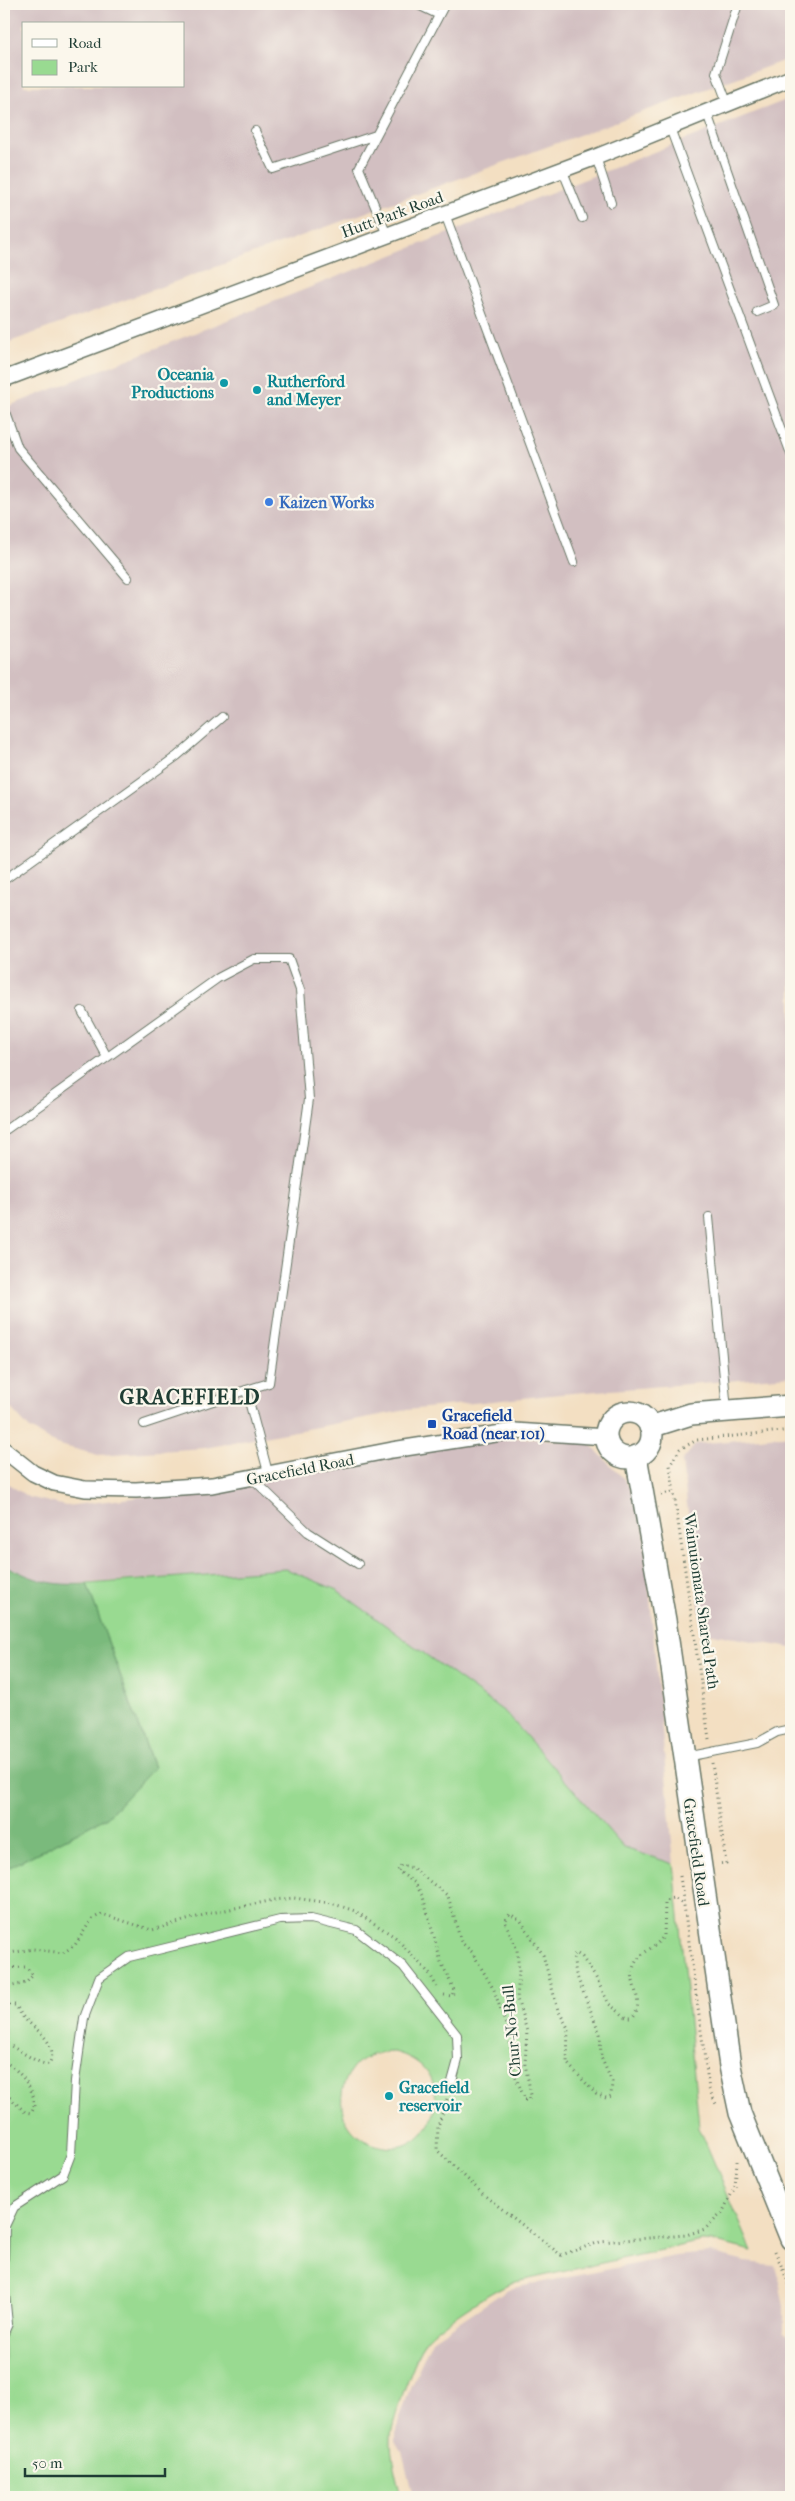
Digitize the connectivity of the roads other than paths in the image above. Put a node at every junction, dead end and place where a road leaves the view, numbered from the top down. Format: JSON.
{"nodes":[{"id":1,"x":416,"y":4,"type":"edge"},
{"id":2,"x":445,"y":4,"type":"edge"},
{"id":3,"x":738,"y":4,"type":"edge"},
{"id":4,"x":439,"y":15,"type":"junction"},
{"id":5,"x":791,"y":78,"type":"edge"},
{"id":6,"x":728,"y":105,"type":"junction"},
{"id":7,"x":707,"y":113,"type":"junction"},
{"id":8,"x":670,"y":128,"type":"junction"},
{"id":9,"x":255,"y":132,"type":"dead end"},
{"id":10,"x":376,"y":135,"type":"junction"},
{"id":11,"x":596,"y":157,"type":"junction"},
{"id":12,"x":562,"y":170,"type":"junction"},
{"id":13,"x":611,"y":203,"type":"dead end"},
{"id":14,"x":445,"y":214,"type":"junction"},
{"id":15,"x":582,"y":218,"type":"dead end"},
{"id":16,"x":387,"y":235,"type":"junction"},
{"id":17,"x":757,"y":312,"type":"dead end"},
{"id":18,"x":4,"y":379,"type":"edge"},
{"id":19,"x":4,"y":409,"type":"edge"},
{"id":20,"x":791,"y":454,"type":"edge"},
{"id":21,"x":574,"y":562,"type":"dead end"},
{"id":22,"x":128,"y":578,"type":"dead end"},
{"id":23,"x":222,"y":717,"type":"dead end"},
{"id":24,"x":4,"y":880,"type":"edge"},
{"id":25,"x":82,"y":1011,"type":"dead end"},
{"id":26,"x":107,"y":1057,"type":"junction"},
{"id":27,"x":4,"y":1131,"type":"edge"},
{"id":28,"x":709,"y":1217,"type":"dead end"},
{"id":29,"x":246,"y":1390,"type":"junction"},
{"id":30,"x":791,"y":1406,"type":"edge"},
{"id":31,"x":727,"y":1412,"type":"junction"},
{"id":32,"x":144,"y":1424,"type":"dead end"},
{"id":33,"x":650,"y":1427,"type":"junction"},
{"id":34,"x":606,"y":1437,"type":"junction"},
{"id":35,"x":4,"y":1450,"type":"edge"},
{"id":36,"x":636,"y":1456,"type":"junction"},
{"id":37,"x":269,"y":1476,"type":"junction"},
{"id":38,"x":253,"y":1479,"type":"junction"},
{"id":39,"x":358,"y":1564,"type":"dead end"},
{"id":40,"x":791,"y":1729,"type":"edge"},
{"id":41,"x":684,"y":1757,"type":"junction"},
{"id":42,"x":450,"y":2089,"type":"road end"},
{"id":43,"x":791,"y":2239,"type":"edge"},
{"id":44,"x":4,"y":2258,"type":"edge"},
{"id":45,"x":4,"y":2284,"type":"edge"},
{"id":46,"x":4,"y":2333,"type":"edge"}],
"edges":[{"from":1,"to":4,"type":"lane"},
{"from":2,"to":4,"type":"lane"},
{"from":3,"to":6,"type":"lane"},
{"from":4,"to":10,"type":"lane"},
{"from":5,"to":6,"type":"street","name":"Hutt Park Road"},
{"from":6,"to":7,"type":"street","name":"Hutt Park Road"},
{"from":7,"to":8,"type":"street","name":"Hutt Park Road"},
{"from":7,"to":17,"type":"lane"},
{"from":8,"to":11,"type":"street","name":"Hutt Park Road"},
{"from":8,"to":20,"type":"lane"},
{"from":9,"to":10,"type":"lane"},
{"from":10,"to":16,"type":"lane"},
{"from":11,"to":12,"type":"street","name":"Hutt Park Road"},
{"from":11,"to":13,"type":"lane"},
{"from":12,"to":14,"type":"street","name":"Hutt Park Road"},
{"from":12,"to":15,"type":"lane"},
{"from":14,"to":16,"type":"street","name":"Hutt Park Road"},
{"from":14,"to":21,"type":"lane"},
{"from":16,"to":18,"type":"street","name":"Hutt Park Road"},
{"from":19,"to":22,"type":"lane"},
{"from":23,"to":24,"type":"lane"},
{"from":25,"to":26,"type":"lane"},
{"from":26,"to":27,"type":"lane"},
{"from":26,"to":29,"type":"lane"},
{"from":28,"to":31,"type":"lane"},
{"from":29,"to":32,"type":"lane"},
{"from":29,"to":37,"type":"lane"},
{"from":30,"to":31,"type":"main road"},
{"from":31,"to":33,"type":"main road"},
{"from":33,"to":34,"type":"main road"},
{"from":33,"to":36,"type":"main road"},
{"from":34,"to":36,"type":"main road"},
{"from":34,"to":37,"type":"street","name":"Gracefield Road"},
{"from":35,"to":38,"type":"street","name":"Gracefield Road"},
{"from":36,"to":41,"type":"main road","name":"Gracefield Road"},
{"from":37,"to":38,"type":"street","name":"Gracefield Road"},
{"from":38,"to":39,"type":"lane"},
{"from":40,"to":41,"type":"lane"},
{"from":41,"to":43,"type":"main road","name":"Gracefield Road"},
{"from":42,"to":44,"type":"lane"},
{"from":45,"to":46,"type":"lane"}]}
